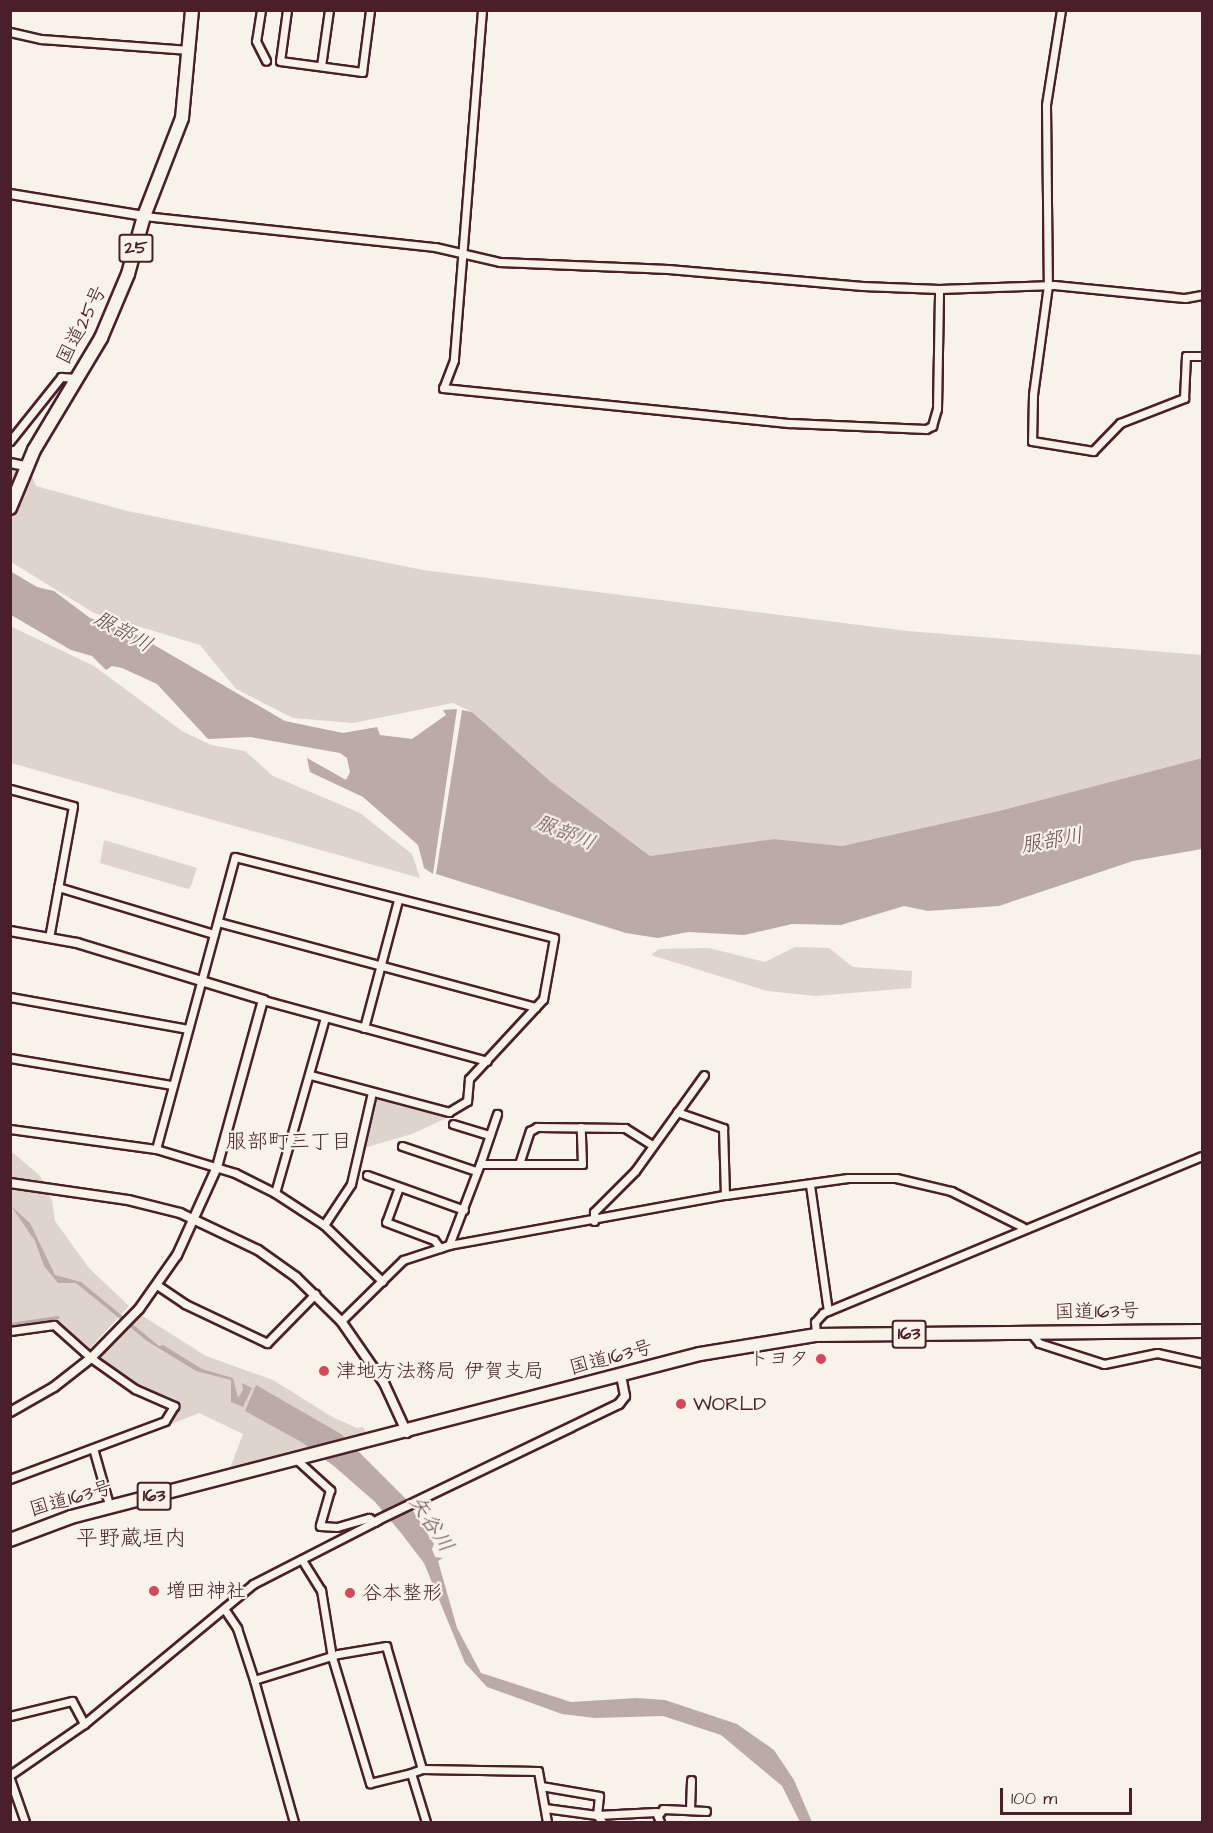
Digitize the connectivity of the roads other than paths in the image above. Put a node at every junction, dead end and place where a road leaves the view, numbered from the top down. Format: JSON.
{"nodes":[{"id":1,"x":192,"y":10,"type":"edge"},
{"id":2,"x":261,"y":10,"type":"edge"},
{"id":3,"x":288,"y":10,"type":"edge"},
{"id":4,"x":329,"y":10,"type":"edge"},
{"id":5,"x":370,"y":10,"type":"edge"},
{"id":6,"x":482,"y":10,"type":"edge"},
{"id":7,"x":1061,"y":10,"type":"edge"},
{"id":8,"x":10,"y":32,"type":"edge"},
{"id":9,"x":189,"y":50,"type":"junction"},
{"id":10,"x":266,"y":61,"type":"dead end"},
{"id":11,"x":321,"y":66,"type":"junction"},
{"id":12,"x":10,"y":194,"type":"edge"},
{"id":13,"x":144,"y":216,"type":"junction"},
{"id":14,"x":462,"y":255,"type":"junction"},
{"id":15,"x":1048,"y":285,"type":"junction"},
{"id":16,"x":939,"y":289,"type":"junction"},
{"id":17,"x":1203,"y":295,"type":"edge"},
{"id":18,"x":1203,"y":356,"type":"edge"},
{"id":19,"x":77,"y":378,"type":"junction"},
{"id":20,"x":10,"y":441,"type":"edge"},
{"id":21,"x":10,"y":463,"type":"edge"},
{"id":22,"x":26,"y":466,"type":"junction"},
{"id":23,"x":10,"y":508,"type":"edge"},
{"id":24,"x":10,"y":789,"type":"edge"},
{"id":25,"x":58,"y":887,"type":"junction"},
{"id":26,"x":398,"y":900,"type":"junction"},
{"id":27,"x":218,"y":922,"type":"junction"},
{"id":28,"x":10,"y":931,"type":"edge"},
{"id":29,"x":213,"y":934,"type":"junction"},
{"id":30,"x":49,"y":938,"type":"junction"},
{"id":31,"x":382,"y":966,"type":"junction"},
{"id":32,"x":202,"y":982,"type":"junction"},
{"id":33,"x":10,"y":997,"type":"edge"},
{"id":34,"x":263,"y":1000,"type":"junction"},
{"id":35,"x":536,"y":1007,"type":"junction"},
{"id":36,"x":325,"y":1018,"type":"junction"},
{"id":37,"x":364,"y":1028,"type":"junction"},
{"id":38,"x":188,"y":1029,"type":"junction"},
{"id":39,"x":10,"y":1058,"type":"edge"},
{"id":40,"x":487,"y":1061,"type":"junction"},
{"id":41,"x":310,"y":1075,"type":"junction"},
{"id":42,"x":704,"y":1075,"type":"dead end"},
{"id":43,"x":171,"y":1085,"type":"junction"},
{"id":44,"x":372,"y":1092,"type":"junction"},
{"id":45,"x":676,"y":1112,"type":"junction"},
{"id":46,"x":497,"y":1114,"type":"dead end"},
{"id":47,"x":453,"y":1124,"type":"dead end"},
{"id":48,"x":581,"y":1127,"type":"junction"},
{"id":49,"x":10,"y":1129,"type":"edge"},
{"id":50,"x":489,"y":1135,"type":"junction"},
{"id":51,"x":651,"y":1144,"type":"junction"},
{"id":52,"x":402,"y":1146,"type":"dead end"},
{"id":53,"x":156,"y":1149,"type":"junction"},
{"id":54,"x":1203,"y":1156,"type":"edge"},
{"id":55,"x":519,"y":1164,"type":"junction"},
{"id":56,"x":217,"y":1167,"type":"junction"},
{"id":57,"x":478,"y":1167,"type":"junction"},
{"id":58,"x":367,"y":1175,"type":"dead end"},
{"id":59,"x":10,"y":1183,"type":"edge"},
{"id":60,"x":810,"y":1185,"type":"junction"},
{"id":61,"x":399,"y":1187,"type":"junction"},
{"id":62,"x":275,"y":1193,"type":"junction"},
{"id":63,"x":725,"y":1195,"type":"junction"},
{"id":64,"x":464,"y":1210,"type":"junction"},
{"id":65,"x":196,"y":1219,"type":"junction"},
{"id":66,"x":594,"y":1221,"type":"junction"},
{"id":67,"x":324,"y":1225,"type":"junction"},
{"id":68,"x":1023,"y":1227,"type":"junction"},
{"id":69,"x":449,"y":1245,"type":"junction"},
{"id":70,"x":440,"y":1248,"type":"junction"},
{"id":71,"x":382,"y":1281,"type":"junction"},
{"id":72,"x":157,"y":1285,"type":"junction"},
{"id":73,"x":315,"y":1294,"type":"junction"},
{"id":74,"x":828,"y":1311,"type":"junction"},
{"id":75,"x":341,"y":1321,"type":"junction"},
{"id":76,"x":10,"y":1331,"type":"edge"},
{"id":77,"x":1203,"y":1331,"type":"edge"},
{"id":78,"x":1030,"y":1332,"type":"junction"},
{"id":79,"x":816,"y":1335,"type":"junction"},
{"id":80,"x":93,"y":1355,"type":"junction"},
{"id":81,"x":1203,"y":1363,"type":"edge"},
{"id":82,"x":621,"y":1376,"type":"junction"},
{"id":83,"x":10,"y":1412,"type":"edge"},
{"id":84,"x":407,"y":1433,"type":"junction"},
{"id":85,"x":93,"y":1448,"type":"junction"},
{"id":86,"x":298,"y":1460,"type":"junction"},
{"id":87,"x":10,"y":1479,"type":"edge"},
{"id":88,"x":110,"y":1508,"type":"junction"},
{"id":89,"x":376,"y":1521,"type":"junction"},
{"id":90,"x":10,"y":1540,"type":"edge"},
{"id":91,"x":302,"y":1560,"type":"junction"},
{"id":92,"x":225,"y":1610,"type":"junction"},
{"id":93,"x":332,"y":1657,"type":"junction"},
{"id":94,"x":254,"y":1680,"type":"junction"},
{"id":95,"x":10,"y":1716,"type":"edge"},
{"id":96,"x":84,"y":1724,"type":"junction"},
{"id":97,"x":422,"y":1769,"type":"junction"},
{"id":98,"x":411,"y":1773,"type":"junction"},
{"id":99,"x":10,"y":1777,"type":"edge"},
{"id":100,"x":691,"y":1780,"type":"dead end"},
{"id":101,"x":541,"y":1786,"type":"junction"},
{"id":102,"x":545,"y":1808,"type":"junction"},
{"id":103,"x":690,"y":1809,"type":"junction"},
{"id":104,"x":706,"y":1811,"type":"dead end"},
{"id":105,"x":597,"y":1815,"type":"junction"},
{"id":106,"x":660,"y":1818,"type":"edge"},
{"id":107,"x":25,"y":1822,"type":"edge"},
{"id":108,"x":291,"y":1822,"type":"edge"},
{"id":109,"x":426,"y":1822,"type":"edge"},
{"id":110,"x":547,"y":1822,"type":"edge"},
{"id":111,"x":602,"y":1822,"type":"edge"}],
"edges":[{"from":1,"to":9,"type":"highway","name":"国道25号","number":"25"},
{"from":2,"to":10,"type":"street"},
{"from":3,"to":11,"type":"street"},
{"from":4,"to":11,"type":"street"},
{"from":5,"to":11,"type":"street"},
{"from":6,"to":14,"type":"street"},
{"from":7,"to":15,"type":"street"},
{"from":8,"to":9,"type":"street"},
{"from":9,"to":13,"type":"highway","name":"国道25号","number":"25"},
{"from":12,"to":13,"type":"street"},
{"from":13,"to":14,"type":"street"},
{"from":13,"to":19,"type":"highway","name":"国道25号","number":"25"},
{"from":14,"to":16,"type":"street"},
{"from":14,"to":16,"type":"street"},
{"from":15,"to":16,"type":"street"},
{"from":15,"to":17,"type":"street"},
{"from":15,"to":18,"type":"street"},
{"from":19,"to":20,"type":"street"},
{"from":19,"to":22,"type":"highway","name":"国道25号","number":"25"},
{"from":21,"to":22,"type":"street"},
{"from":22,"to":23,"type":"highway","name":"国道25号","number":"25"},
{"from":24,"to":25,"type":"street"},
{"from":25,"to":29,"type":"street"},
{"from":25,"to":30,"type":"street"},
{"from":26,"to":27,"type":"street"},
{"from":26,"to":31,"type":"street"},
{"from":26,"to":35,"type":"street"},
{"from":27,"to":29,"type":"street"},
{"from":27,"to":31,"type":"street"},
{"from":28,"to":30,"type":"street"},
{"from":29,"to":32,"type":"street"},
{"from":30,"to":32,"type":"street"},
{"from":31,"to":35,"type":"street"},
{"from":31,"to":37,"type":"street"},
{"from":32,"to":34,"type":"street"},
{"from":32,"to":38,"type":"street"},
{"from":33,"to":38,"type":"street"},
{"from":34,"to":36,"type":"street"},
{"from":34,"to":56,"type":"street"},
{"from":35,"to":40,"type":"street"},
{"from":36,"to":37,"type":"street"},
{"from":36,"to":41,"type":"street"},
{"from":37,"to":40,"type":"street"},
{"from":38,"to":43,"type":"street"},
{"from":39,"to":43,"type":"street"},
{"from":40,"to":44,"type":"street"},
{"from":41,"to":44,"type":"street"},
{"from":41,"to":62,"type":"street"},
{"from":42,"to":45,"type":"street"},
{"from":43,"to":53,"type":"street"},
{"from":44,"to":67,"type":"street"},
{"from":45,"to":51,"type":"street"},
{"from":45,"to":63,"type":"street"},
{"from":46,"to":50,"type":"street"},
{"from":47,"to":50,"type":"street"},
{"from":48,"to":51,"type":"street"},
{"from":48,"to":55,"type":"street"},
{"from":48,"to":55,"type":"street"},
{"from":49,"to":53,"type":"street"},
{"from":50,"to":57,"type":"street"},
{"from":51,"to":66,"type":"street"},
{"from":52,"to":57,"type":"street"},
{"from":53,"to":56,"type":"street"},
{"from":54,"to":68,"type":"street"},
{"from":55,"to":57,"type":"street"},
{"from":56,"to":62,"type":"street"},
{"from":56,"to":65,"type":"street"},
{"from":57,"to":64,"type":"street"},
{"from":58,"to":61,"type":"street"},
{"from":59,"to":65,"type":"street"},
{"from":60,"to":63,"type":"street"},
{"from":60,"to":68,"type":"street"},
{"from":60,"to":74,"type":"street"},
{"from":61,"to":64,"type":"street"},
{"from":61,"to":70,"type":"street"},
{"from":62,"to":67,"type":"street"},
{"from":63,"to":66,"type":"street"},
{"from":64,"to":69,"type":"street"},
{"from":65,"to":72,"type":"street"},
{"from":65,"to":73,"type":"street"},
{"from":66,"to":69,"type":"street"},
{"from":67,"to":71,"type":"street"},
{"from":68,"to":74,"type":"street"},
{"from":69,"to":70,"type":"street"},
{"from":70,"to":71,"type":"street"},
{"from":71,"to":75,"type":"street"},
{"from":72,"to":73,"type":"street"},
{"from":72,"to":80,"type":"street"},
{"from":73,"to":75,"type":"street"},
{"from":74,"to":79,"type":"street"},
{"from":75,"to":84,"type":"street"},
{"from":76,"to":80,"type":"street"},
{"from":77,"to":78,"type":"highway","name":"国道163号","number":"163"},
{"from":78,"to":79,"type":"highway","name":"国道163号","number":"163"},
{"from":78,"to":81,"type":"street"},
{"from":79,"to":82,"type":"highway","name":"国道163号","number":"163"},
{"from":80,"to":83,"type":"street"},
{"from":80,"to":85,"type":"street"},
{"from":82,"to":84,"type":"highway","name":"国道163号","number":"163"},
{"from":82,"to":89,"type":"street"},
{"from":84,"to":86,"type":"highway","name":"国道163号","number":"163"},
{"from":85,"to":87,"type":"street"},
{"from":85,"to":88,"type":"street"},
{"from":86,"to":88,"type":"highway","name":"国道163号","number":"163"},
{"from":86,"to":89,"type":"street"},
{"from":88,"to":90,"type":"highway","name":"国道163号","number":"163"},
{"from":89,"to":91,"type":"street"},
{"from":91,"to":92,"type":"street"},
{"from":91,"to":93,"type":"street"},
{"from":92,"to":94,"type":"street"},
{"from":92,"to":96,"type":"street"},
{"from":93,"to":94,"type":"street"},
{"from":93,"to":97,"type":"street"},
{"from":93,"to":98,"type":"street"},
{"from":94,"to":108,"type":"street"},
{"from":95,"to":96,"type":"street"},
{"from":96,"to":99,"type":"street"},
{"from":97,"to":98,"type":"street"},
{"from":97,"to":101,"type":"street"},
{"from":98,"to":109,"type":"street"},
{"from":99,"to":107,"type":"street"},
{"from":100,"to":103,"type":"street"},
{"from":101,"to":102,"type":"street"},
{"from":101,"to":105,"type":"street"},
{"from":102,"to":105,"type":"street"},
{"from":102,"to":110,"type":"street"},
{"from":103,"to":104,"type":"street"},
{"from":103,"to":106,"type":"street"},
{"from":105,"to":106,"type":"street"},
{"from":105,"to":111,"type":"street"}]}
